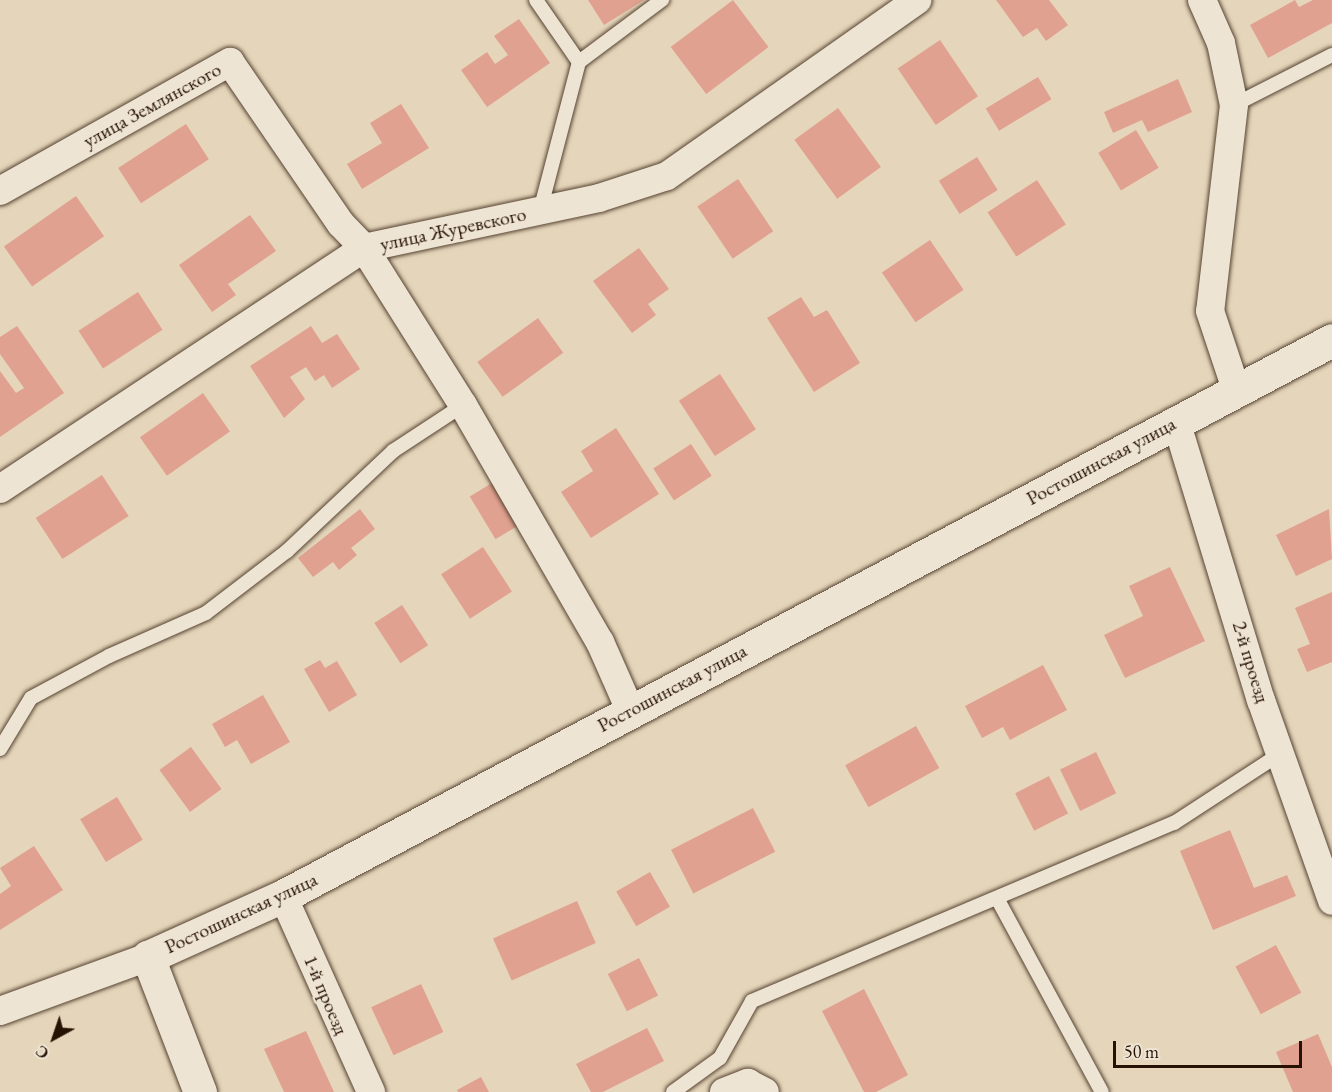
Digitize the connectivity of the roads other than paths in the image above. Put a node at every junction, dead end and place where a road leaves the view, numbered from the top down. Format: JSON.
{"nodes":[{"id":1,"x":536,"y":0,"type":"edge"},
{"id":2,"x":662,"y":0,"type":"edge"},
{"id":3,"x":917,"y":0,"type":"edge"},
{"id":4,"x":1202,"y":0,"type":"edge"},
{"id":5,"x":1332,"y":55,"type":"edge"},
{"id":6,"x":579,"y":62,"type":"junction"},
{"id":7,"x":1234,"y":105,"type":"junction"},
{"id":8,"x":0,"y":190,"type":"edge"},
{"id":9,"x":540,"y":211,"type":"junction"},
{"id":10,"x":363,"y":248,"type":"junction"},
{"id":11,"x":1332,"y":340,"type":"edge"},
{"id":12,"x":1236,"y":390,"type":"junction"},
{"id":13,"x":463,"y":405,"type":"junction"},
{"id":14,"x":1176,"y":422,"type":"junction"},
{"id":15,"x":0,"y":489,"type":"edge"},
{"id":16,"x":630,"y":710,"type":"junction"},
{"id":17,"x":0,"y":748,"type":"edge"},
{"id":18,"x":1280,"y":754,"type":"junction"},
{"id":19,"x":283,"y":896,"type":"junction"},
{"id":20,"x":998,"y":900,"type":"junction"},
{"id":21,"x":1332,"y":901,"type":"edge"},
{"id":22,"x":148,"y":957,"type":"junction"},
{"id":23,"x":0,"y":1011,"type":"edge"},
{"id":24,"x":200,"y":1092,"type":"edge"},
{"id":25,"x":371,"y":1092,"type":"edge"},
{"id":26,"x":673,"y":1092,"type":"edge"},
{"id":27,"x":724,"y":1092,"type":"edge"},
{"id":28,"x":765,"y":1092,"type":"edge"},
{"id":29,"x":1102,"y":1092,"type":"edge"}],
"edges":[{"from":1,"to":6,"type":"lane"},
{"from":2,"to":6,"type":"lane"},
{"from":3,"to":9,"type":"street","name":"улица Журевского"},
{"from":4,"to":7,"type":"street"},
{"from":5,"to":7,"type":"lane"},
{"from":6,"to":9,"type":"lane"},
{"from":7,"to":12,"type":"street"},
{"from":8,"to":10,"type":"street","name":"улица Землянского"},
{"from":9,"to":10,"type":"street","name":"улица Журевского"},
{"from":10,"to":13,"type":"street"},
{"from":10,"to":15,"type":"street","name":"улица Журевского"},
{"from":11,"to":12,"type":"main road","name":"Ростошинская улица"},
{"from":12,"to":14,"type":"main road","name":"Ростошинская улица"},
{"from":13,"to":16,"type":"street"},
{"from":13,"to":17,"type":"lane"},
{"from":14,"to":16,"type":"main road","name":"Ростошинская улица"},
{"from":14,"to":18,"type":"street","name":"2-й проезд"},
{"from":16,"to":19,"type":"main road","name":"Ростошинская улица"},
{"from":18,"to":20,"type":"lane"},
{"from":18,"to":21,"type":"street","name":"2-й проезд"},
{"from":19,"to":22,"type":"main road","name":"Ростошинская улица"},
{"from":19,"to":25,"type":"street","name":"1-й проезд"},
{"from":20,"to":26,"type":"lane"},
{"from":20,"to":29,"type":"lane"},
{"from":22,"to":23,"type":"street","name":"Ростошинская улица"},
{"from":22,"to":24,"type":"main road"},
{"from":27,"to":28,"type":"street"}]}
